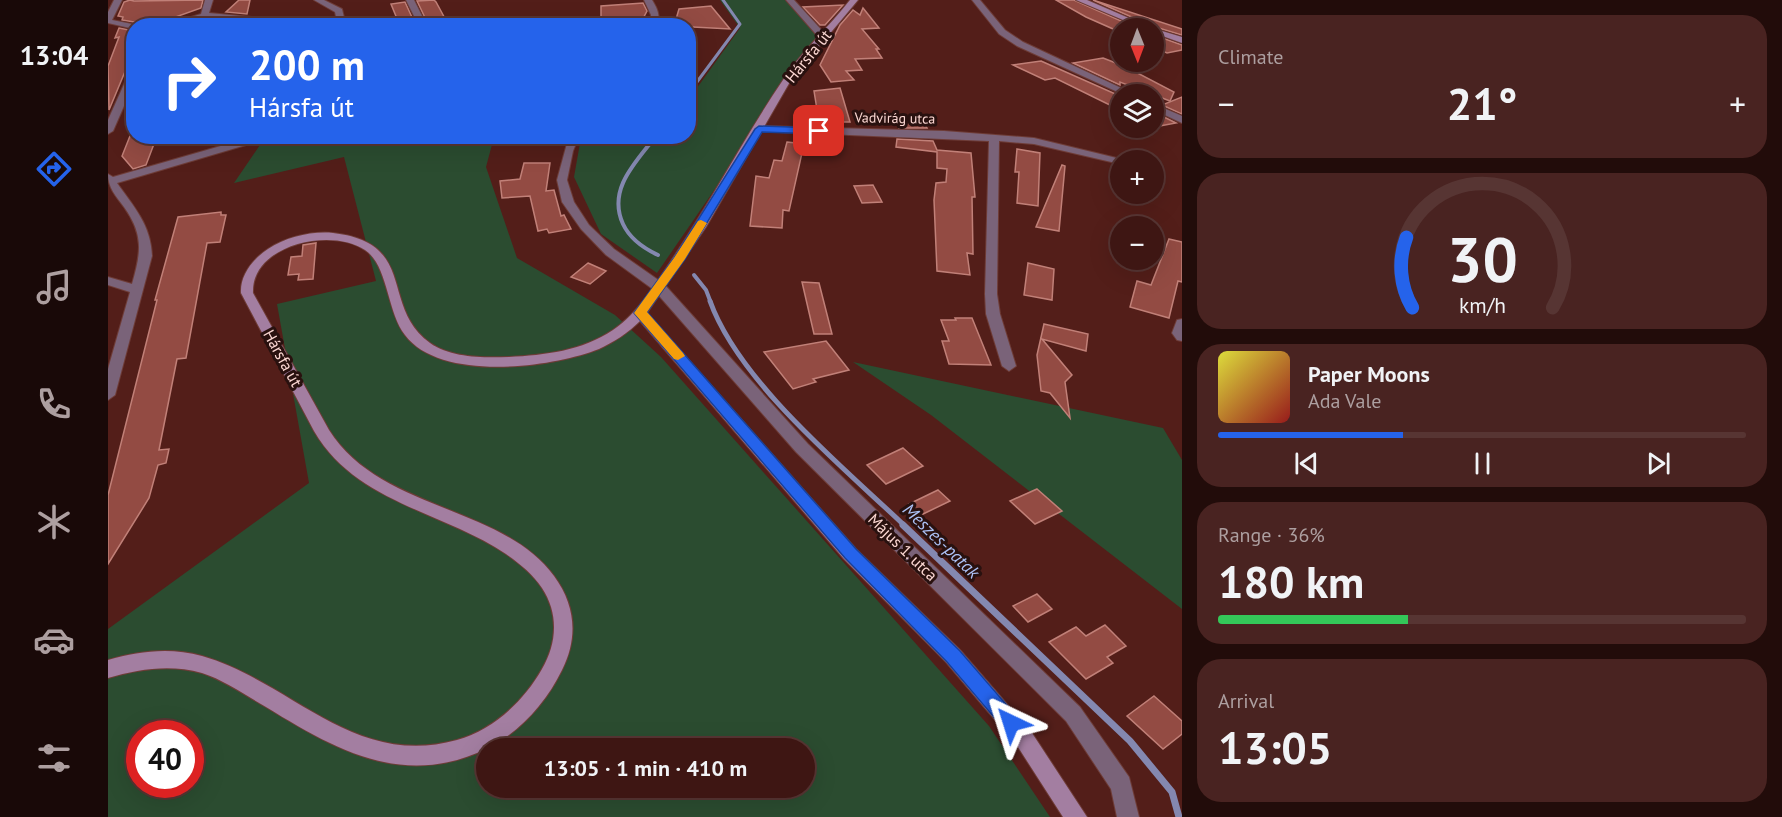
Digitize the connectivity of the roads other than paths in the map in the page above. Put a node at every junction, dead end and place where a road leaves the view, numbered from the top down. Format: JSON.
{"nodes":[{"id":1,"x":118,"y":0,"type":"edge"},
{"id":2,"x":210,"y":0,"type":"edge"},
{"id":3,"x":318,"y":0,"type":"edge"},
{"id":4,"x":410,"y":0,"type":"edge"},
{"id":5,"x":648,"y":0,"type":"edge"},
{"id":6,"x":790,"y":0,"type":"edge"},
{"id":7,"x":854,"y":0,"type":"edge"},
{"id":8,"x":976,"y":0,"type":"edge"},
{"id":9,"x":1080,"y":0,"type":"edge"},
{"id":10,"x":205,"y":15,"type":"junction"},
{"id":11,"x":194,"y":18,"type":"edge"},
{"id":12,"x":240,"y":18,"type":"edge"},
{"id":13,"x":340,"y":18,"type":"edge"},
{"id":14,"x":419,"y":18,"type":"edge"},
{"id":15,"x":656,"y":18,"type":"edge"},
{"id":16,"x":1124,"y":18,"type":"edge"},
{"id":17,"x":108,"y":20,"type":"edge"},
{"id":18,"x":126,"y":25,"type":"edge"},
{"id":19,"x":1164,"y":34,"type":"edge"},
{"id":20,"x":824,"y":38,"type":"junction"},
{"id":21,"x":1182,"y":40,"type":"edge"},
{"id":22,"x":1110,"y":85,"type":"edge"},
{"id":23,"x":126,"y":89,"type":"edge"},
{"id":24,"x":1164,"y":112,"type":"edge"},
{"id":25,"x":1182,"y":120,"type":"edge"},
{"id":26,"x":759,"y":129,"type":"junction"},
{"id":27,"x":108,"y":131,"type":"edge"},
{"id":28,"x":994,"y":138,"type":"junction"},
{"id":29,"x":238,"y":144,"type":"edge"},
{"id":30,"x":571,"y":144,"type":"edge"},
{"id":31,"x":1110,"y":159,"type":"edge"},
{"id":32,"x":109,"y":179,"type":"edge"},
{"id":33,"x":108,"y":281,"type":"edge"},
{"id":34,"x":659,"y":287,"type":"junction"},
{"id":35,"x":136,"y":290,"type":"junction"},
{"id":36,"x":640,"y":313,"type":"junction"},
{"id":37,"x":1182,"y":323,"type":"edge"},
{"id":38,"x":1182,"y":337,"type":"edge"},
{"id":39,"x":1009,"y":366,"type":"dead end"},
{"id":40,"x":108,"y":395,"type":"edge"},
{"id":41,"x":108,"y":669,"type":"edge"},
{"id":42,"x":1076,"y":817,"type":"edge"},
{"id":43,"x":1128,"y":817,"type":"edge"}],
"edges":[{"from":1,"to":17,"type":"street"},
{"from":2,"to":10,"type":"street"},
{"from":3,"to":13,"type":"street"},
{"from":4,"to":14,"type":"street"},
{"from":5,"to":15,"type":"street"},
{"from":6,"to":20,"type":"street"},
{"from":7,"to":20,"type":"street","name":"Hársfa út"},
{"from":8,"to":22,"type":"street"},
{"from":9,"to":16,"type":"street"},
{"from":10,"to":11,"type":"street"},
{"from":10,"to":12,"type":"street"},
{"from":17,"to":18,"type":"street"},
{"from":19,"to":21,"type":"street"},
{"from":20,"to":26,"type":"street","name":"Hársfa út"},
{"from":23,"to":27,"type":"street"},
{"from":24,"to":25,"type":"street"},
{"from":26,"to":28,"type":"street","name":"Vadvirág utca"},
{"from":26,"to":34,"type":"street","name":"Hársfa út"},
{"from":28,"to":31,"type":"street","name":"Vadvirág utca"},
{"from":28,"to":39,"type":"street"},
{"from":29,"to":32,"type":"street"},
{"from":30,"to":34,"type":"street","name":"Május 1. utca"},
{"from":32,"to":35,"type":"street"},
{"from":33,"to":35,"type":"street"},
{"from":34,"to":36,"type":"street","name":"Hársfa út"},
{"from":34,"to":43,"type":"street","name":"Május 1. utca"},
{"from":35,"to":40,"type":"street"},
{"from":36,"to":41,"type":"street","name":"Hársfa út"},
{"from":36,"to":42,"type":"street"},
{"from":37,"to":38,"type":"street"}]}
